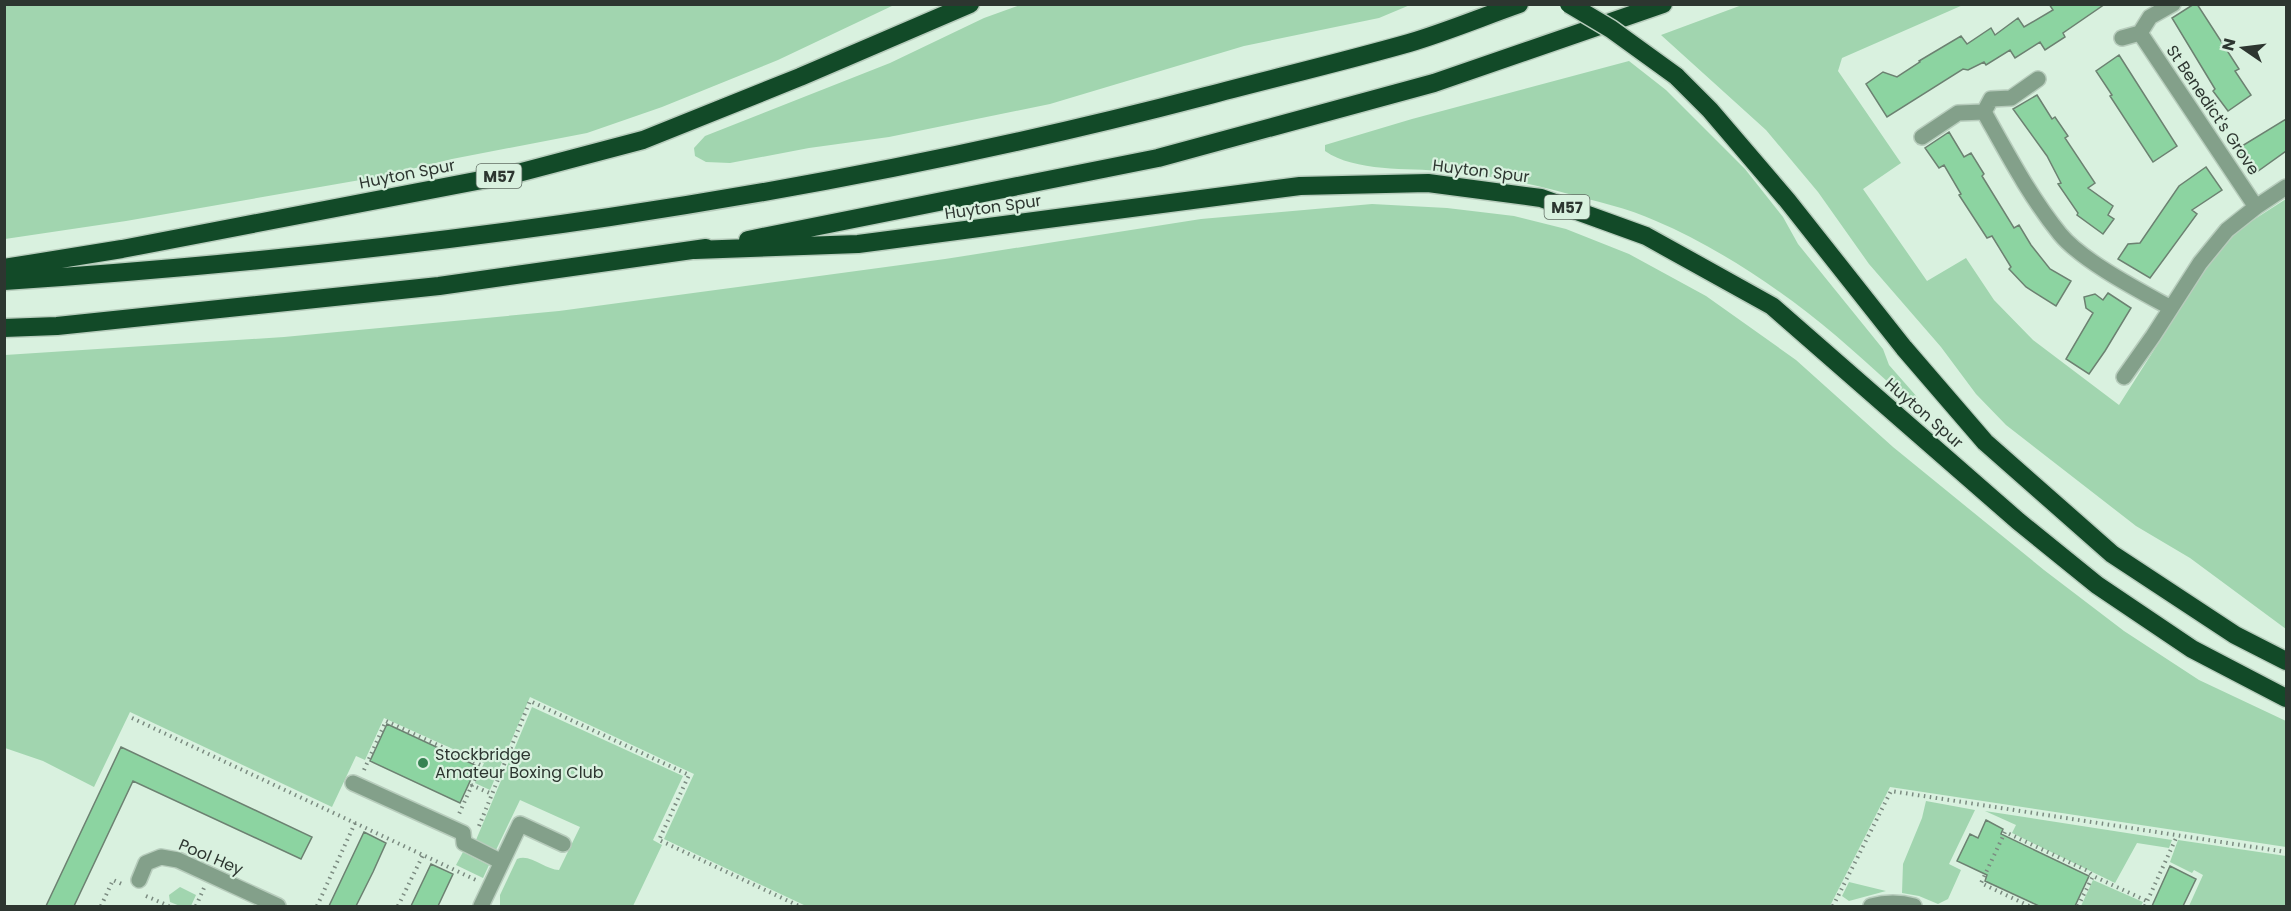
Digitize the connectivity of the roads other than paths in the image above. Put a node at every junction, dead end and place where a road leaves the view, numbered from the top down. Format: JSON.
{"nodes":[{"id":1,"x":970,"y":4,"type":"edge"},
{"id":2,"x":1519,"y":4,"type":"edge"},
{"id":3,"x":1569,"y":4,"type":"edge"},
{"id":4,"x":1663,"y":4,"type":"edge"},
{"id":5,"x":2173,"y":4,"type":"edge"},
{"id":6,"x":2140,"y":33,"type":"junction"},
{"id":7,"x":2122,"y":38,"type":"dead end"},
{"id":8,"x":2038,"y":79,"type":"dead end"},
{"id":9,"x":1987,"y":106,"type":"junction"},
{"id":10,"x":1922,"y":137,"type":"dead end"},
{"id":11,"x":2286,"y":187,"type":"edge"},
{"id":12,"x":2256,"y":207,"type":"junction"},
{"id":13,"x":695,"y":250,"type":"junction"},
{"id":14,"x":4,"y":268,"type":"edge"},
{"id":15,"x":4,"y":281,"type":"edge"},
{"id":16,"x":2171,"y":308,"type":"junction"},
{"id":17,"x":4,"y":328,"type":"edge"},
{"id":18,"x":2124,"y":377,"type":"dead end"},
{"id":19,"x":2286,"y":661,"type":"edge"},
{"id":20,"x":2286,"y":698,"type":"edge"},
{"id":21,"x":355,"y":784,"type":"road end"},
{"id":22,"x":563,"y":844,"type":"dead end"},
{"id":23,"x":502,"y":862,"type":"junction"},
{"id":24,"x":136,"y":885,"type":"road end"},
{"id":25,"x":278,"y":906,"type":"edge"},
{"id":26,"x":481,"y":906,"type":"edge"},
{"id":27,"x":1871,"y":906,"type":"edge"},
{"id":28,"x":1914,"y":906,"type":"edge"}],
"edges":[{"from":1,"to":14,"type":"highway","name":"Huyton Spur","number":"M57"},
{"from":2,"to":15,"type":"highway"},
{"from":3,"to":19,"type":"highway","name":"Huyton Spur","bridge":true},
{"from":4,"to":13,"type":"highway","number":"M57"},
{"from":5,"to":6,"type":"street"},
{"from":6,"to":7,"type":"street"},
{"from":6,"to":12,"type":"street","name":"St Benedict's Grove"},
{"from":8,"to":9,"type":"street"},
{"from":9,"to":10,"type":"street"},
{"from":9,"to":16,"type":"street"},
{"from":11,"to":12,"type":"street"},
{"from":12,"to":16,"type":"street"},
{"from":13,"to":17,"type":"highway","number":"M57"},
{"from":13,"to":20,"type":"highway","name":"Huyton Spur","number":"M57"},
{"from":16,"to":18,"type":"street"},
{"from":21,"to":23,"type":"street"},
{"from":22,"to":23,"type":"street"},
{"from":23,"to":26,"type":"street"},
{"from":24,"to":25,"type":"street","name":"Pool Hey"},
{"from":27,"to":28,"type":"street"}]}
